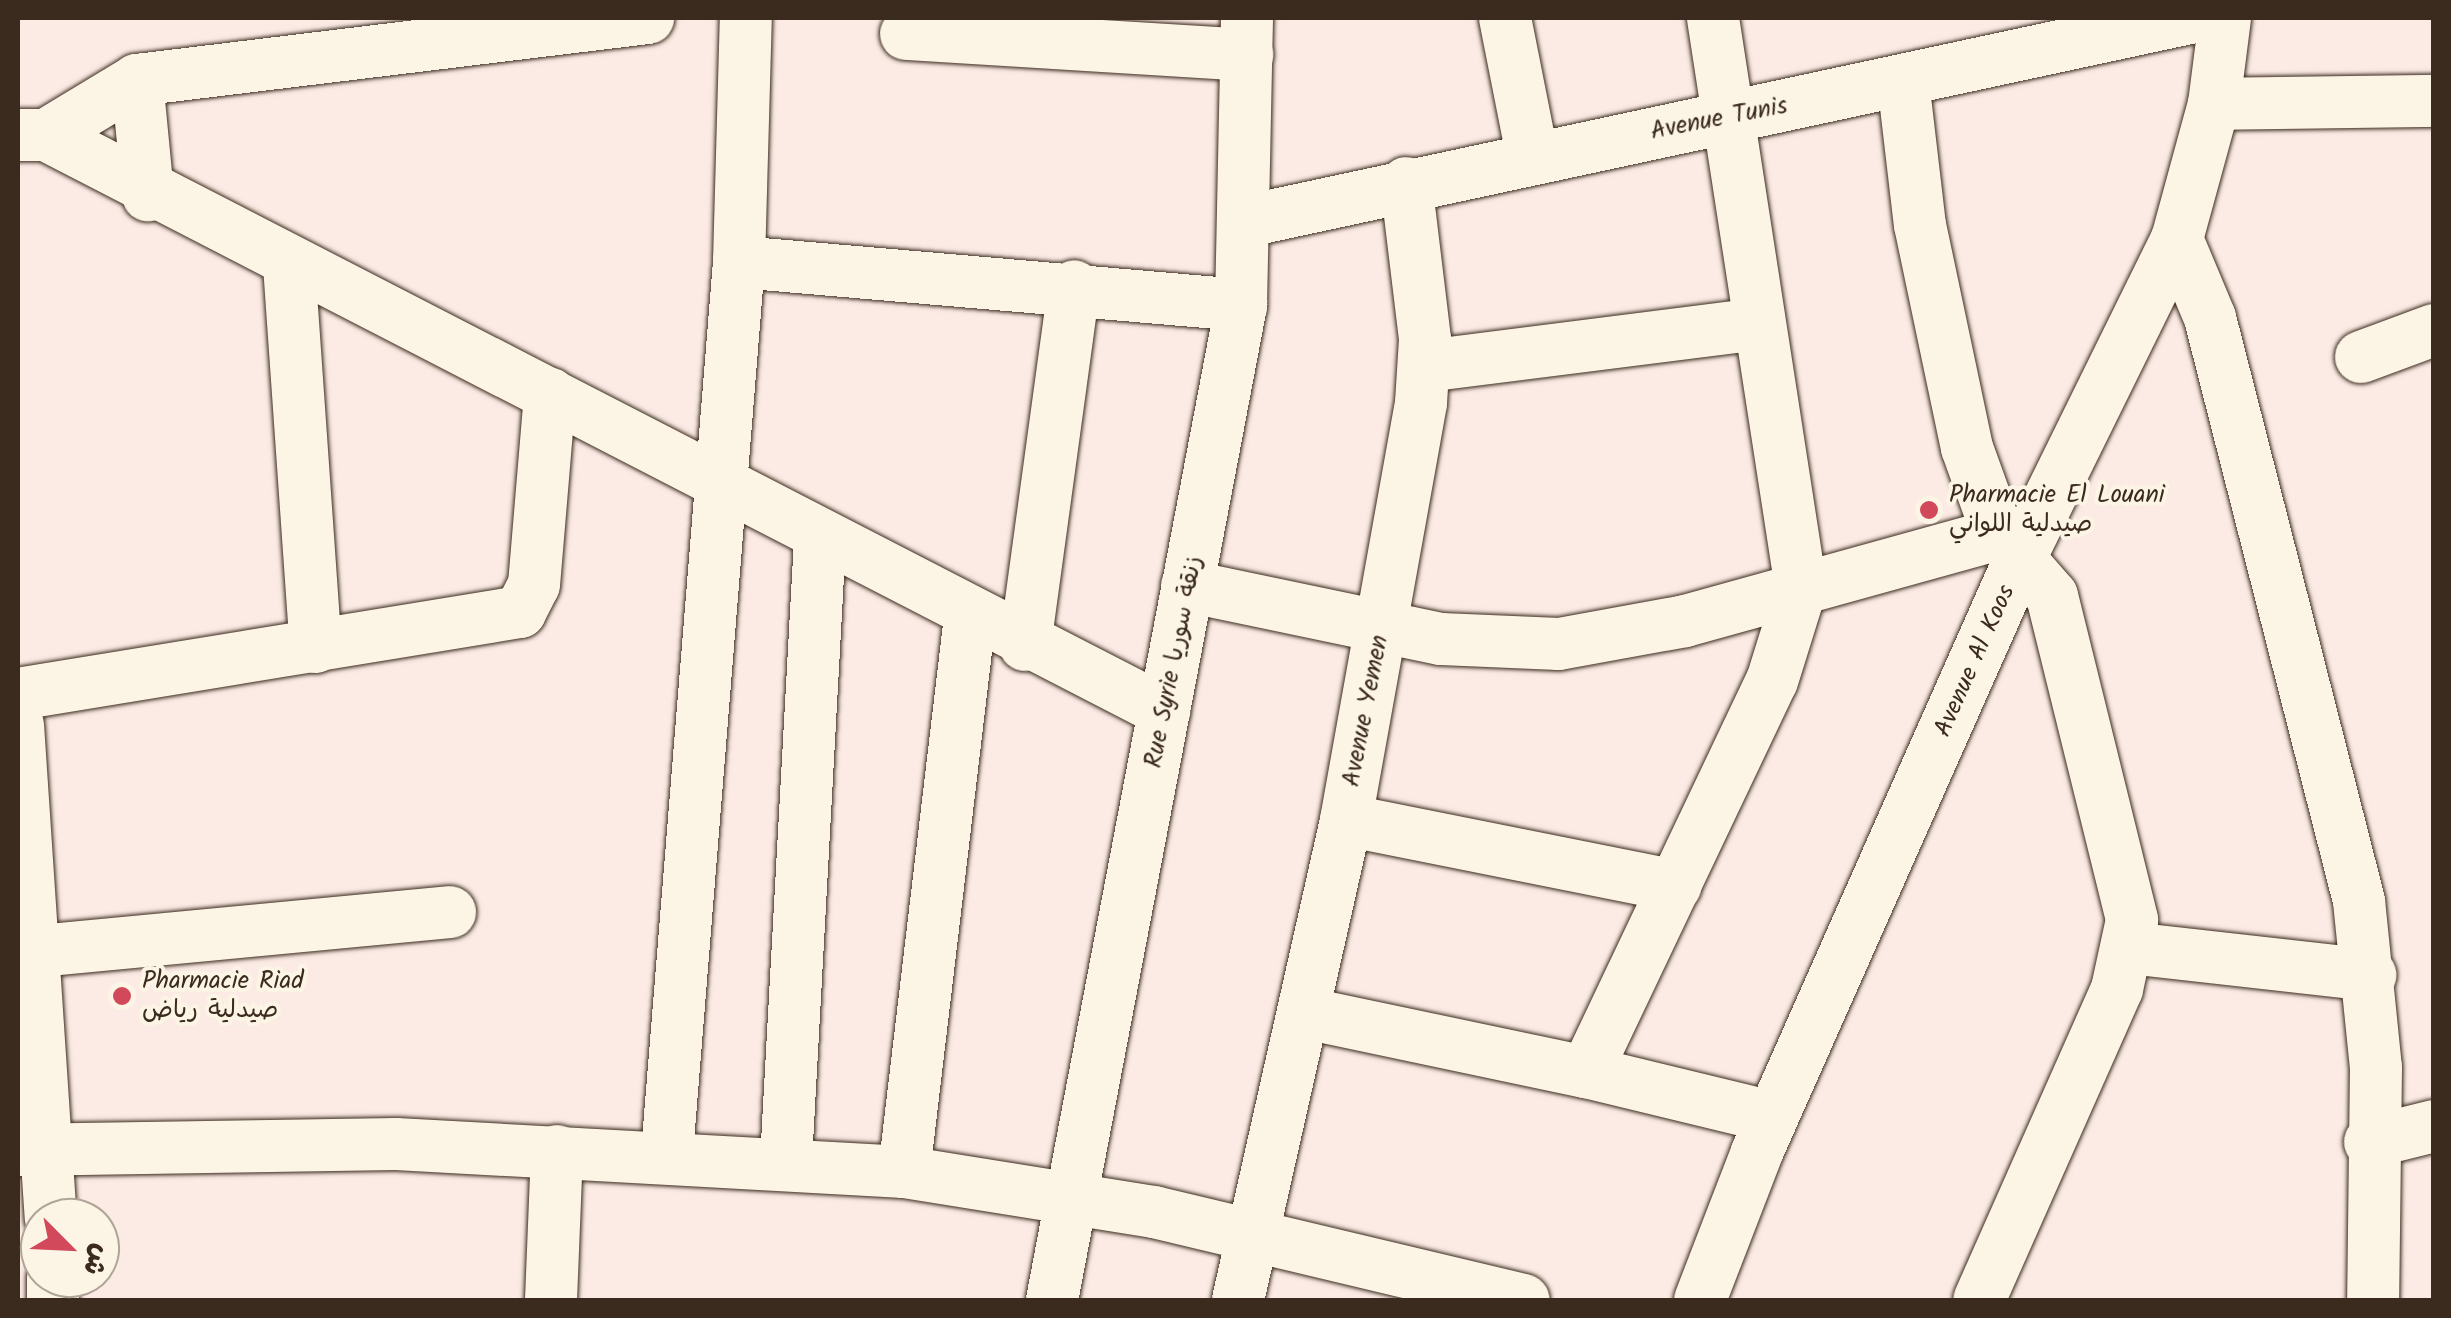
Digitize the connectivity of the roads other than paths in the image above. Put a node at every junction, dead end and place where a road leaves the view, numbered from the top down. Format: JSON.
{"nodes":[{"id":1,"x":648,"y":18,"type":"edge"},
{"id":2,"x":746,"y":18,"type":"edge"},
{"id":3,"x":1504,"y":18,"type":"edge"},
{"id":4,"x":1714,"y":18,"type":"edge"},
{"id":5,"x":2190,"y":18,"type":"edge"},
{"id":6,"x":2225,"y":18,"type":"edge"},
{"id":7,"x":2023,"y":32,"type":"edge"},
{"id":8,"x":906,"y":34,"type":"dead end"},
{"id":9,"x":1247,"y":36,"type":"edge"},
{"id":10,"x":137,"y":80,"type":"junction"},
{"id":11,"x":1902,"y":81,"type":"junction"},
{"id":12,"x":2434,"y":100,"type":"edge"},
{"id":13,"x":2214,"y":104,"type":"junction"},
{"id":14,"x":1727,"y":118,"type":"junction"},
{"id":15,"x":32,"y":135,"type":"edge"},
{"id":16,"x":1532,"y":154,"type":"junction"},
{"id":17,"x":1406,"y":184,"type":"junction"},
{"id":18,"x":148,"y":195,"type":"junction"},
{"id":19,"x":1246,"y":221,"type":"junction"},
{"id":20,"x":2177,"y":239,"type":"junction"},
{"id":21,"x":740,"y":262,"type":"junction"},
{"id":22,"x":289,"y":264,"type":"junction"},
{"id":23,"x":1074,"y":286,"type":"junction"},
{"id":24,"x":1242,"y":304,"type":"junction"},
{"id":25,"x":1760,"y":324,"type":"junction"},
{"id":26,"x":2434,"y":330,"type":"edge"},
{"id":27,"x":2361,"y":357,"type":"dead end"},
{"id":28,"x":1426,"y":366,"type":"junction"},
{"id":29,"x":550,"y":394,"type":"junction"},
{"id":30,"x":720,"y":481,"type":"junction"},
{"id":31,"x":820,"y":540,"type":"junction"},
{"id":32,"x":2010,"y":544,"type":"junction"},
{"id":33,"x":1187,"y":586,"type":"junction"},
{"id":34,"x":1801,"y":588,"type":"junction"},
{"id":35,"x":970,"y":618,"type":"junction"},
{"id":36,"x":1381,"y":630,"type":"junction"},
{"id":37,"x":1025,"y":645,"type":"junction"},
{"id":38,"x":316,"y":647,"type":"junction"},
{"id":39,"x":18,"y":694,"type":"edge"},
{"id":40,"x":1164,"y":711,"type":"junction"},
{"id":41,"x":18,"y":725,"type":"edge"},
{"id":42,"x":1346,"y":820,"type":"junction"},
{"id":43,"x":1675,"y":886,"type":"junction"},
{"id":44,"x":450,"y":912,"type":"dead end"},
{"id":45,"x":2130,"y":948,"type":"junction"},
{"id":46,"x":26,"y":952,"type":"edge"},
{"id":47,"x":2370,"y":975,"type":"junction"},
{"id":48,"x":1305,"y":1013,"type":"junction"},
{"id":49,"x":1586,"y":1072,"type":"junction"},
{"id":50,"x":1772,"y":1118,"type":"junction"},
{"id":51,"x":2434,"y":1126,"type":"edge"},
{"id":52,"x":2370,"y":1142,"type":"junction"},
{"id":53,"x":32,"y":1148,"type":"edge"},
{"id":54,"x":557,"y":1151,"type":"junction"},
{"id":55,"x":667,"y":1153,"type":"junction"},
{"id":56,"x":786,"y":1161,"type":"junction"},
{"id":57,"x":904,"y":1172,"type":"junction"},
{"id":58,"x":46,"y":1198,"type":"edge"},
{"id":59,"x":1072,"y":1198,"type":"junction"},
{"id":60,"x":1251,"y":1233,"type":"junction"},
{"id":61,"x":551,"y":1300,"type":"edge"},
{"id":62,"x":1052,"y":1300,"type":"edge"},
{"id":63,"x":1238,"y":1300,"type":"edge"},
{"id":64,"x":1524,"y":1300,"type":"edge"},
{"id":65,"x":1700,"y":1300,"type":"edge"},
{"id":66,"x":1979,"y":1300,"type":"edge"},
{"id":67,"x":2373,"y":1300,"type":"edge"}],
"edges":[{"from":1,"to":10,"type":"street"},
{"from":2,"to":21,"type":"street"},
{"from":3,"to":16,"type":"street"},
{"from":4,"to":14,"type":"street"},
{"from":5,"to":7,"type":"street","name":"Avenue Tunis"},
{"from":6,"to":13,"type":"street","name":"Avenue Al Koos"},
{"from":7,"to":11,"type":"street","name":"Avenue Tunis"},
{"from":8,"to":9,"type":"street"},
{"from":9,"to":19,"type":"street","name":"Rue Syrie زنقة سوريا"},
{"from":10,"to":15,"type":"street"},
{"from":10,"to":18,"type":"street"},
{"from":11,"to":14,"type":"street","name":"Avenue Tunis"},
{"from":11,"to":32,"type":"street"},
{"from":12,"to":13,"type":"street"},
{"from":13,"to":20,"type":"street","name":"Avenue Al Koos"},
{"from":14,"to":16,"type":"street","name":"Avenue Tunis"},
{"from":14,"to":25,"type":"street"},
{"from":15,"to":18,"type":"street"},
{"from":16,"to":17,"type":"street","name":"Avenue Tunis"},
{"from":17,"to":19,"type":"street","name":"Avenue Tunis"},
{"from":17,"to":28,"type":"street","name":"Avenue Yemen"},
{"from":18,"to":22,"type":"street"},
{"from":19,"to":24,"type":"street","name":"Rue Syrie زنقة سوريا"},
{"from":20,"to":32,"type":"street","name":"Avenue Al Koos"},
{"from":20,"to":47,"type":"street"},
{"from":21,"to":23,"type":"street"},
{"from":21,"to":30,"type":"street"},
{"from":22,"to":29,"type":"street"},
{"from":22,"to":38,"type":"street"},
{"from":23,"to":24,"type":"street"},
{"from":23,"to":37,"type":"street"},
{"from":24,"to":33,"type":"street","name":"Rue Syrie زنقة سوريا"},
{"from":25,"to":28,"type":"street"},
{"from":25,"to":34,"type":"street"},
{"from":26,"to":27,"type":"street"},
{"from":28,"to":36,"type":"street","name":"Avenue Yemen"},
{"from":29,"to":30,"type":"street"},
{"from":29,"to":38,"type":"street"},
{"from":30,"to":31,"type":"street"},
{"from":30,"to":55,"type":"street"},
{"from":31,"to":35,"type":"street"},
{"from":31,"to":56,"type":"street"},
{"from":32,"to":34,"type":"street"},
{"from":32,"to":45,"type":"street"},
{"from":32,"to":50,"type":"street","name":"Avenue Al Koos"},
{"from":33,"to":36,"type":"street"},
{"from":33,"to":40,"type":"street","name":"Rue Syrie زنقة سوريا"},
{"from":34,"to":36,"type":"street"},
{"from":34,"to":43,"type":"street"},
{"from":35,"to":37,"type":"street"},
{"from":35,"to":57,"type":"street"},
{"from":36,"to":42,"type":"street","name":"Avenue Yemen"},
{"from":37,"to":40,"type":"street"},
{"from":38,"to":39,"type":"street"},
{"from":40,"to":59,"type":"street","name":"Rue Syrie زنقة سوريا"},
{"from":41,"to":46,"type":"street"},
{"from":42,"to":43,"type":"street"},
{"from":42,"to":48,"type":"street","name":"Avenue Yemen"},
{"from":43,"to":49,"type":"street"},
{"from":44,"to":46,"type":"street"},
{"from":45,"to":47,"type":"street"},
{"from":45,"to":66,"type":"street"},
{"from":46,"to":53,"type":"street"},
{"from":47,"to":52,"type":"street"},
{"from":48,"to":49,"type":"street"},
{"from":48,"to":60,"type":"street","name":"Avenue Yemen"},
{"from":49,"to":50,"type":"street"},
{"from":50,"to":65,"type":"street","name":"Avenue Al Koos"},
{"from":51,"to":52,"type":"street"},
{"from":52,"to":67,"type":"street"},
{"from":53,"to":54,"type":"street"},
{"from":53,"to":58,"type":"street"},
{"from":54,"to":55,"type":"street"},
{"from":54,"to":61,"type":"street"},
{"from":55,"to":56,"type":"street"},
{"from":56,"to":57,"type":"street"},
{"from":57,"to":59,"type":"street"},
{"from":59,"to":60,"type":"street"},
{"from":59,"to":62,"type":"street","name":"Rue Syrie زنقة سوريا"},
{"from":60,"to":63,"type":"street","name":"Avenue Yemen"},
{"from":60,"to":64,"type":"street"}]}
